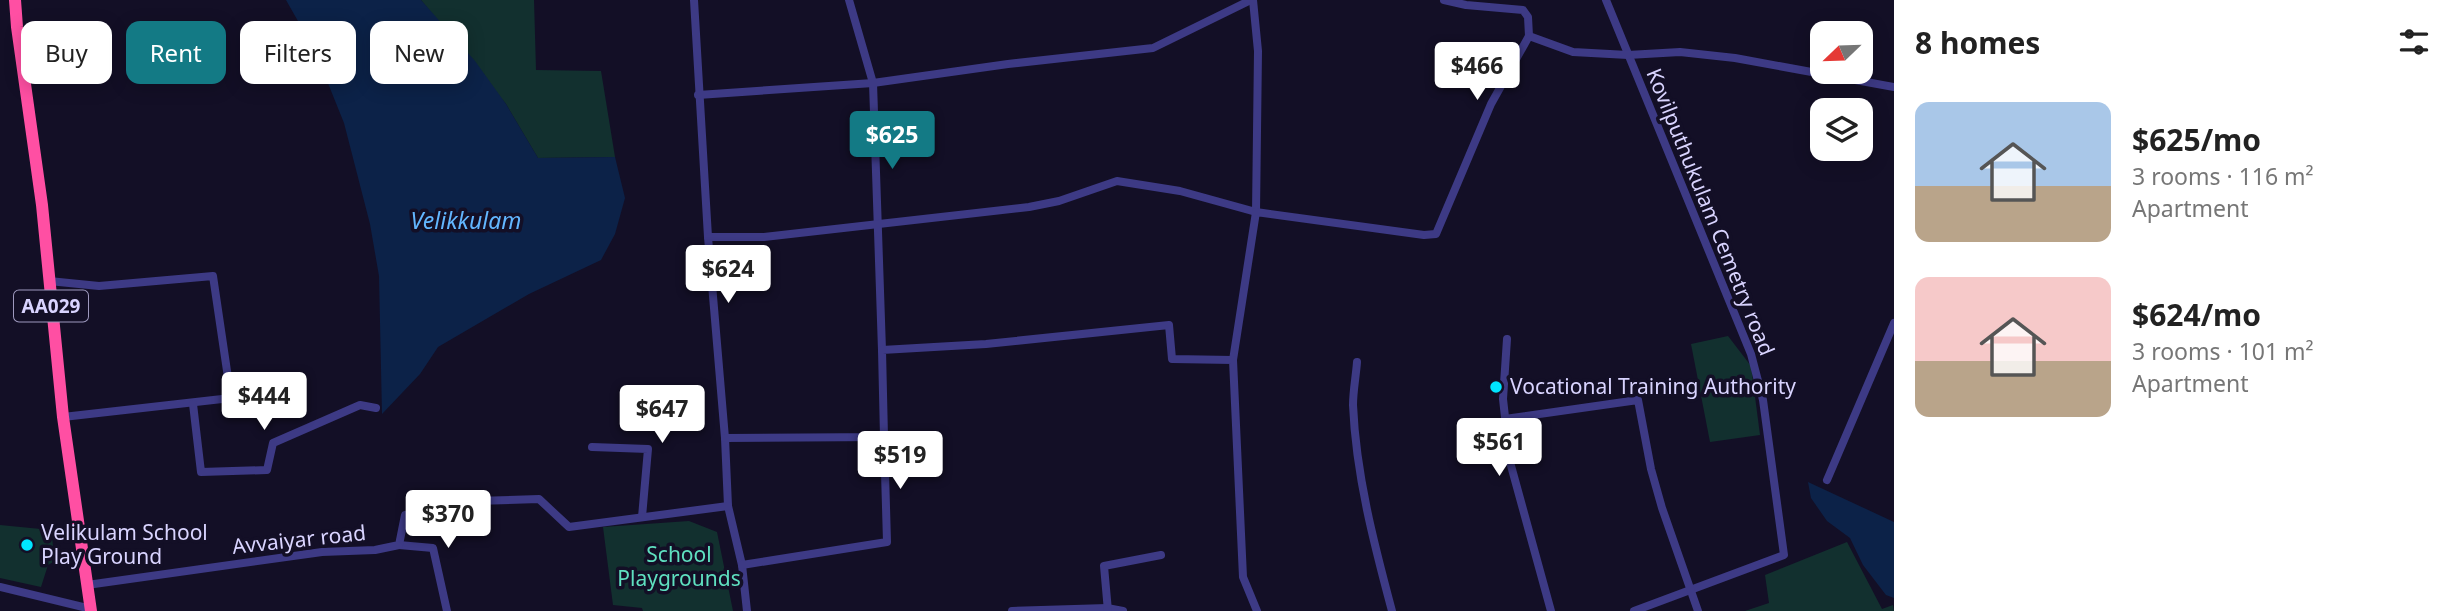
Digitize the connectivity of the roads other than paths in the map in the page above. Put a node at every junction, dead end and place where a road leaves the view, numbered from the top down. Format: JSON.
{"nodes":[{"id":1,"x":15,"y":0,"type":"edge"},
{"id":2,"x":694,"y":0,"type":"edge"},
{"id":3,"x":849,"y":0,"type":"edge"},
{"id":4,"x":1252,"y":0,"type":"edge"},
{"id":5,"x":1444,"y":0,"type":"edge"},
{"id":6,"x":1606,"y":0,"type":"edge"},
{"id":7,"x":1529,"y":36,"type":"junction"},
{"id":8,"x":1628,"y":55,"type":"junction"},
{"id":9,"x":873,"y":83,"type":"junction"},
{"id":10,"x":1894,"y":87,"type":"edge"},
{"id":11,"x":698,"y":95,"type":"junction"},
{"id":12,"x":1256,"y":212,"type":"junction"},
{"id":13,"x":880,"y":223,"type":"junction"},
{"id":14,"x":708,"y":237,"type":"junction"},
{"id":15,"x":49,"y":281,"type":"junction"},
{"id":16,"x":1894,"y":323,"type":"edge"},
{"id":17,"x":1507,"y":339,"type":"dead end"},
{"id":18,"x":882,"y":350,"type":"junction"},
{"id":19,"x":1233,"y":360,"type":"junction"},
{"id":20,"x":1357,"y":362,"type":"dead end"},
{"id":21,"x":193,"y":404,"type":"junction"},
{"id":22,"x":376,"y":408,"type":"dead end"},
{"id":23,"x":63,"y":417,"type":"junction"},
{"id":24,"x":1505,"y":419,"type":"junction"},
{"id":25,"x":884,"y":437,"type":"junction"},
{"id":26,"x":725,"y":438,"type":"junction"},
{"id":27,"x":592,"y":447,"type":"dead end"},
{"id":28,"x":1827,"y":480,"type":"dead end"},
{"id":29,"x":727,"y":506,"type":"junction"},
{"id":30,"x":642,"y":517,"type":"junction"},
{"id":31,"x":399,"y":545,"type":"junction"},
{"id":32,"x":1161,"y":555,"type":"dead end"},
{"id":33,"x":742,"y":565,"type":"junction"},
{"id":34,"x":88,"y":584,"type":"junction"},
{"id":35,"x":0,"y":587,"type":"edge"},
{"id":36,"x":1691,"y":589,"type":"junction"},
{"id":37,"x":91,"y":610,"type":"edge"},
{"id":38,"x":1108,"y":610,"type":"edge"},
{"id":39,"x":447,"y":611,"type":"edge"},
{"id":40,"x":747,"y":611,"type":"edge"},
{"id":41,"x":1012,"y":611,"type":"edge"},
{"id":42,"x":1123,"y":611,"type":"edge"},
{"id":43,"x":1250,"y":611,"type":"edge"},
{"id":44,"x":1257,"y":611,"type":"edge"},
{"id":45,"x":1392,"y":611,"type":"edge"},
{"id":46,"x":1551,"y":611,"type":"edge"},
{"id":47,"x":1634,"y":611,"type":"edge"},
{"id":48,"x":1698,"y":611,"type":"edge"}],
"edges":[{"from":1,"to":15,"type":"highway","number":"AA029"},
{"from":2,"to":11,"type":"street"},
{"from":3,"to":9,"type":"street"},
{"from":4,"to":9,"type":"street"},
{"from":4,"to":12,"type":"street"},
{"from":5,"to":7,"type":"street"},
{"from":6,"to":8,"type":"street"},
{"from":7,"to":8,"type":"street"},
{"from":7,"to":12,"type":"street"},
{"from":8,"to":10,"type":"street"},
{"from":8,"to":36,"type":"street","name":"Kovilputhukulam Cemetry road"},
{"from":9,"to":11,"type":"street"},
{"from":9,"to":13,"type":"street"},
{"from":11,"to":14,"type":"street"},
{"from":12,"to":13,"type":"street"},
{"from":12,"to":19,"type":"street"},
{"from":13,"to":14,"type":"street"},
{"from":13,"to":18,"type":"street"},
{"from":14,"to":26,"type":"street"},
{"from":15,"to":21,"type":"street"},
{"from":15,"to":23,"type":"highway","number":"AA029"},
{"from":16,"to":28,"type":"street"},
{"from":17,"to":24,"type":"street"},
{"from":18,"to":19,"type":"street"},
{"from":18,"to":25,"type":"street"},
{"from":19,"to":44,"type":"street"},
{"from":20,"to":45,"type":"street"},
{"from":21,"to":22,"type":"street"},
{"from":21,"to":23,"type":"street"},
{"from":23,"to":34,"type":"highway","number":"AA029"},
{"from":24,"to":36,"type":"street"},
{"from":24,"to":46,"type":"street"},
{"from":25,"to":26,"type":"street"},
{"from":25,"to":33,"type":"street"},
{"from":26,"to":29,"type":"street"},
{"from":27,"to":30,"type":"street"},
{"from":29,"to":30,"type":"street"},
{"from":29,"to":33,"type":"street"},
{"from":30,"to":31,"type":"street"},
{"from":31,"to":34,"type":"street","name":"Avvaiyar road"},
{"from":31,"to":39,"type":"street","name":"Avvaiyar road"},
{"from":32,"to":38,"type":"street"},
{"from":33,"to":40,"type":"street"},
{"from":34,"to":37,"type":"highway","number":"AA029"},
{"from":35,"to":37,"type":"street"},
{"from":36,"to":47,"type":"street","name":"Kovilputhukulam Cemetry road"},
{"from":36,"to":48,"type":"street"},
{"from":38,"to":41,"type":"street"},
{"from":38,"to":42,"type":"street"},
{"from":43,"to":44,"type":"street"}]}
